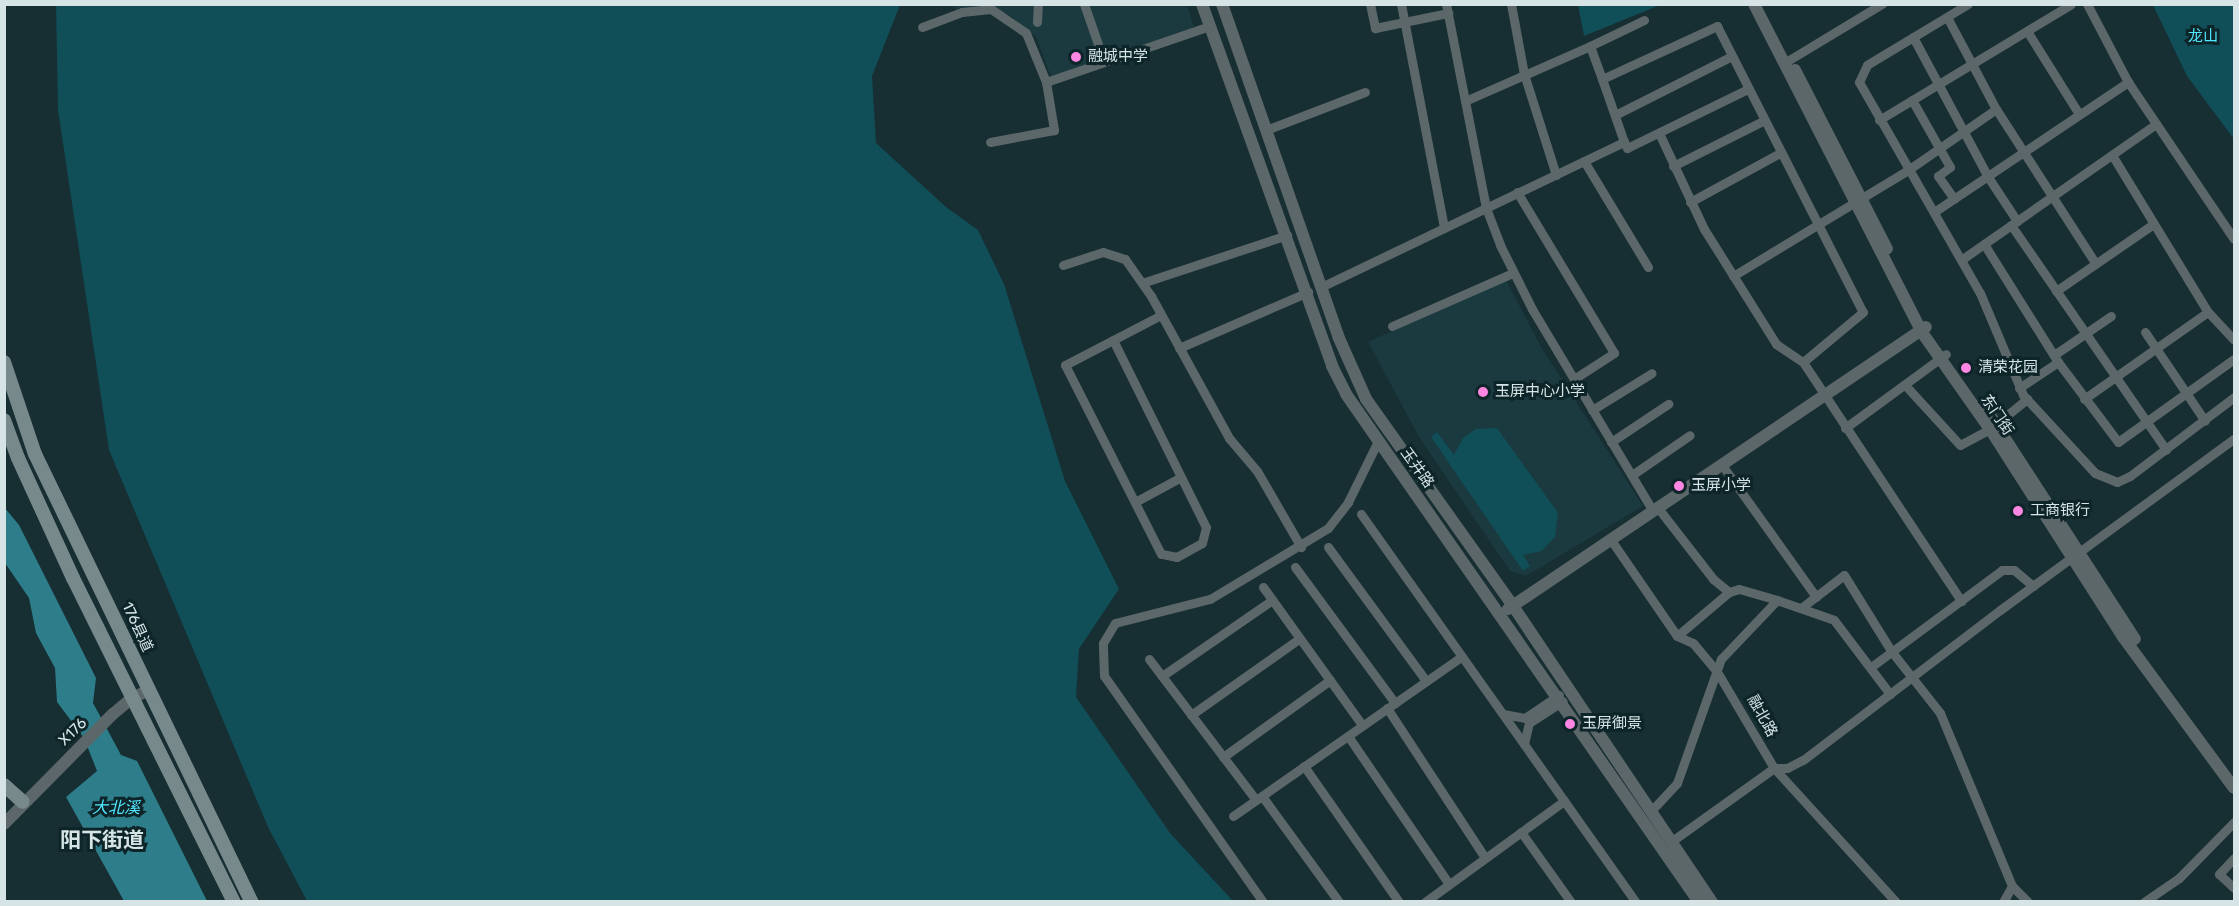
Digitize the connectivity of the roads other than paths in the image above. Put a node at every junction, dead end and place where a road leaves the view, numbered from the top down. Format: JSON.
{"nodes":[{"id":1,"x":1038,"y":4,"type":"edge"},
{"id":2,"x":1084,"y":4,"type":"edge"},
{"id":3,"x":1202,"y":4,"type":"edge"},
{"id":4,"x":1222,"y":4,"type":"edge"},
{"id":5,"x":1370,"y":4,"type":"edge"},
{"id":6,"x":1401,"y":4,"type":"edge"},
{"id":7,"x":1511,"y":4,"type":"edge"},
{"id":8,"x":1754,"y":4,"type":"edge"},
{"id":9,"x":1763,"y":4,"type":"edge"},
{"id":10,"x":1882,"y":4,"type":"edge"},
{"id":11,"x":1968,"y":4,"type":"edge"},
{"id":12,"x":2072,"y":4,"type":"edge"},
{"id":13,"x":2087,"y":4,"type":"edge"},
{"id":14,"x":1447,"y":9,"type":"edge"},
{"id":15,"x":1947,"y":17,"type":"junction"},
{"id":16,"x":1644,"y":20,"type":"dead end"},
{"id":17,"x":1037,"y":22,"type":"dead end"},
{"id":18,"x":1404,"y":22,"type":"junction"},
{"id":19,"x":1210,"y":26,"type":"junction"},
{"id":20,"x":922,"y":27,"type":"dead end"},
{"id":21,"x":2027,"y":31,"type":"junction"},
{"id":22,"x":1913,"y":38,"type":"junction"},
{"id":23,"x":1098,"y":44,"type":"dead end"},
{"id":24,"x":1590,"y":46,"type":"junction"},
{"id":25,"x":1732,"y":56,"type":"junction"},
{"id":26,"x":1789,"y":60,"type":"junction"},
{"id":27,"x":1973,"y":63,"type":"junction"},
{"id":28,"x":1602,"y":79,"type":"junction"},
{"id":29,"x":1046,"y":82,"type":"junction"},
{"id":30,"x":2127,"y":82,"type":"junction"},
{"id":31,"x":1940,"y":84,"type":"junction"},
{"id":32,"x":1748,"y":89,"type":"junction"},
{"id":33,"x":1365,"y":92,"type":"dead end"},
{"id":34,"x":1912,"y":100,"type":"junction"},
{"id":35,"x":1465,"y":101,"type":"junction"},
{"id":36,"x":1996,"y":109,"type":"junction"},
{"id":37,"x":2079,"y":114,"type":"junction"},
{"id":38,"x":1615,"y":115,"type":"junction"},
{"id":39,"x":1879,"y":120,"type":"junction"},
{"id":40,"x":1763,"y":121,"type":"junction"},
{"id":41,"x":2156,"y":124,"type":"junction"},
{"id":42,"x":1266,"y":130,"type":"junction"},
{"id":43,"x":1965,"y":131,"type":"junction"},
{"id":44,"x":1659,"y":133,"type":"junction"},
{"id":45,"x":990,"y":142,"type":"dead end"},
{"id":46,"x":1624,"y":142,"type":"junction"},
{"id":47,"x":1939,"y":148,"type":"junction"},
{"id":48,"x":2022,"y":152,"type":"junction"},
{"id":49,"x":1780,"y":153,"type":"junction"},
{"id":50,"x":2112,"y":155,"type":"junction"},
{"id":51,"x":1584,"y":161,"type":"junction"},
{"id":52,"x":1673,"y":166,"type":"junction"},
{"id":53,"x":1908,"y":170,"type":"junction"},
{"id":54,"x":1556,"y":175,"type":"junction"},
{"id":55,"x":1988,"y":177,"type":"junction"},
{"id":56,"x":1518,"y":192,"type":"junction"},
{"id":57,"x":2052,"y":198,"type":"junction"},
{"id":58,"x":1954,"y":199,"type":"junction"},
{"id":59,"x":1857,"y":200,"type":"junction"},
{"id":60,"x":1690,"y":202,"type":"junction"},
{"id":61,"x":1486,"y":208,"type":"junction"},
{"id":62,"x":1934,"y":212,"type":"junction"},
{"id":63,"x":2014,"y":223,"type":"junction"},
{"id":64,"x":1815,"y":224,"type":"junction"},
{"id":65,"x":2152,"y":225,"type":"junction"},
{"id":66,"x":1444,"y":228,"type":"junction"},
{"id":67,"x":1287,"y":235,"type":"junction"},
{"id":68,"x":2235,"y":239,"type":"edge"},
{"id":69,"x":1984,"y":244,"type":"junction"},
{"id":70,"x":1961,"y":260,"type":"junction"},
{"id":71,"x":2096,"y":264,"type":"junction"},
{"id":72,"x":1063,"y":265,"type":"dead end"},
{"id":73,"x":1648,"y":267,"type":"dead end"},
{"id":74,"x":1514,"y":273,"type":"junction"},
{"id":75,"x":1733,"y":276,"type":"junction"},
{"id":76,"x":1142,"y":284,"type":"junction"},
{"id":77,"x":1323,"y":286,"type":"junction"},
{"id":78,"x":2056,"y":291,"type":"junction"},
{"id":79,"x":1308,"y":292,"type":"junction"},
{"id":80,"x":2208,"y":312,"type":"junction"},
{"id":81,"x":1161,"y":315,"type":"junction"},
{"id":82,"x":2110,"y":316,"type":"dead end"},
{"id":83,"x":1392,"y":326,"type":"dead end"},
{"id":84,"x":1924,"y":329,"type":"junction"},
{"id":85,"x":2145,"y":332,"type":"dead end"},
{"id":86,"x":2085,"y":334,"type":"junction"},
{"id":87,"x":2235,"y":339,"type":"edge"},
{"id":88,"x":1113,"y":340,"type":"junction"},
{"id":89,"x":1179,"y":348,"type":"junction"},
{"id":90,"x":2156,"y":349,"type":"junction"},
{"id":91,"x":1943,"y":357,"type":"junction"},
{"id":92,"x":2056,"y":358,"type":"junction"},
{"id":93,"x":2235,"y":359,"type":"edge"},
{"id":94,"x":4,"y":362,"type":"edge"},
{"id":95,"x":1803,"y":362,"type":"junction"},
{"id":96,"x":1652,"y":373,"type":"dead end"},
{"id":97,"x":2116,"y":377,"type":"junction"},
{"id":98,"x":1574,"y":379,"type":"junction"},
{"id":99,"x":1905,"y":385,"type":"junction"},
{"id":100,"x":2019,"y":388,"type":"junction"},
{"id":101,"x":2185,"y":394,"type":"junction"},
{"id":102,"x":1825,"y":396,"type":"junction"},
{"id":103,"x":2235,"y":397,"type":"edge"},
{"id":104,"x":2027,"y":399,"type":"junction"},
{"id":105,"x":2084,"y":399,"type":"junction"},
{"id":106,"x":1668,"y":404,"type":"dead end"},
{"id":107,"x":1592,"y":410,"type":"junction"},
{"id":108,"x":4,"y":420,"type":"edge"},
{"id":109,"x":2205,"y":421,"type":"junction"},
{"id":110,"x":2147,"y":422,"type":"junction"},
{"id":111,"x":1993,"y":426,"type":"junction"},
{"id":112,"x":1845,"y":428,"type":"junction"},
{"id":113,"x":1690,"y":435,"type":"dead end"},
{"id":114,"x":2235,"y":439,"type":"edge"},
{"id":115,"x":1378,"y":441,"type":"junction"},
{"id":116,"x":1611,"y":442,"type":"junction"},
{"id":117,"x":2166,"y":450,"type":"junction"},
{"id":118,"x":1722,"y":465,"type":"junction"},
{"id":119,"x":1632,"y":475,"type":"junction"},
{"id":120,"x":1181,"y":477,"type":"junction"},
{"id":121,"x":1135,"y":501,"type":"junction"},
{"id":122,"x":1655,"y":510,"type":"junction"},
{"id":123,"x":1361,"y":514,"type":"dead end"},
{"id":124,"x":1611,"y":540,"type":"junction"},
{"id":125,"x":1328,"y":547,"type":"dead end"},
{"id":126,"x":1300,"y":548,"type":"junction"},
{"id":127,"x":2075,"y":556,"type":"junction"},
{"id":128,"x":1295,"y":567,"type":"dead end"},
{"id":129,"x":2033,"y":586,"type":"junction"},
{"id":130,"x":1263,"y":587,"type":"dead end"},
{"id":131,"x":1729,"y":592,"type":"junction"},
{"id":132,"x":1816,"y":597,"type":"junction"},
{"id":133,"x":1272,"y":600,"type":"junction"},
{"id":134,"x":1777,"y":600,"type":"junction"},
{"id":135,"x":1961,"y":601,"type":"junction"},
{"id":136,"x":1513,"y":606,"type":"junction"},
{"id":137,"x":1802,"y":608,"type":"junction"},
{"id":138,"x":1502,"y":613,"type":"junction"},
{"id":139,"x":1677,"y":636,"type":"junction"},
{"id":140,"x":1300,"y":638,"type":"junction"},
{"id":141,"x":1892,"y":652,"type":"junction"},
{"id":142,"x":1462,"y":656,"type":"junction"},
{"id":143,"x":1149,"y":659,"type":"dead end"},
{"id":144,"x":1871,"y":667,"type":"junction"},
{"id":145,"x":1716,"y":670,"type":"junction"},
{"id":146,"x":1162,"y":676,"type":"junction"},
{"id":147,"x":1911,"y":676,"type":"junction"},
{"id":148,"x":1330,"y":680,"type":"junction"},
{"id":149,"x":1425,"y":681,"type":"junction"},
{"id":150,"x":149,"y":690,"type":"junction"},
{"id":151,"x":1890,"y":694,"type":"junction"},
{"id":152,"x":1561,"y":698,"type":"junction"},
{"id":153,"x":130,"y":699,"type":"junction"},
{"id":154,"x":1391,"y":705,"type":"junction"},
{"id":155,"x":1503,"y":714,"type":"junction"},
{"id":156,"x":1191,"y":715,"type":"junction"},
{"id":157,"x":1362,"y":725,"type":"junction"},
{"id":158,"x":1348,"y":736,"type":"junction"},
{"id":159,"x":1524,"y":744,"type":"junction"},
{"id":160,"x":1223,"y":757,"type":"junction"},
{"id":161,"x":1304,"y":766,"type":"junction"},
{"id":162,"x":1773,"y":768,"type":"junction"},
{"id":163,"x":2235,"y":779,"type":"edge"},
{"id":164,"x":4,"y":785,"type":"edge"},
{"id":165,"x":2235,"y":788,"type":"edge"},
{"id":166,"x":1259,"y":798,"type":"junction"},
{"id":167,"x":1564,"y":801,"type":"junction"},
{"id":168,"x":23,"y":802,"type":"junction"},
{"id":169,"x":1652,"y":811,"type":"junction"},
{"id":170,"x":1233,"y":816,"type":"dead end"},
{"id":171,"x":2235,"y":822,"type":"edge"},
{"id":172,"x":4,"y":824,"type":"edge"},
{"id":173,"x":1521,"y":832,"type":"junction"},
{"id":174,"x":1672,"y":842,"type":"junction"},
{"id":175,"x":1485,"y":858,"type":"junction"},
{"id":176,"x":2235,"y":858,"type":"edge"},
{"id":177,"x":1449,"y":884,"type":"junction"},
{"id":178,"x":2012,"y":885,"type":"junction"},
{"id":179,"x":2235,"y":888,"type":"edge"},
{"id":180,"x":234,"y":902,"type":"edge"},
{"id":181,"x":252,"y":902,"type":"edge"},
{"id":182,"x":1263,"y":902,"type":"edge"},
{"id":183,"x":1339,"y":902,"type":"edge"},
{"id":184,"x":1399,"y":902,"type":"edge"},
{"id":185,"x":1425,"y":902,"type":"edge"},
{"id":186,"x":1571,"y":902,"type":"edge"},
{"id":187,"x":1636,"y":902,"type":"edge"},
{"id":188,"x":1699,"y":902,"type":"edge"},
{"id":189,"x":1712,"y":902,"type":"edge"},
{"id":190,"x":1896,"y":902,"type":"edge"},
{"id":191,"x":2003,"y":902,"type":"edge"},
{"id":192,"x":2028,"y":902,"type":"edge"},
{"id":193,"x":2144,"y":902,"type":"edge"}],
"edges":[{"from":1,"to":17,"type":"street"},
{"from":2,"to":23,"type":"street"},
{"from":3,"to":19,"type":"street","name":"玉井路"},
{"from":4,"to":42,"type":"street","name":"玉井路"},
{"from":5,"to":18,"type":"street"},
{"from":6,"to":18,"type":"street"},
{"from":7,"to":54,"type":"street"},
{"from":8,"to":59,"type":"street","name":"东门街"},
{"from":9,"to":26,"type":"street","name":"东门街"},
{"from":10,"to":26,"type":"street"},
{"from":11,"to":15,"type":"street"},
{"from":12,"to":21,"type":"street"},
{"from":13,"to":30,"type":"street"},
{"from":14,"to":18,"type":"street"},
{"from":14,"to":35,"type":"street"},
{"from":15,"to":22,"type":"street"},
{"from":15,"to":27,"type":"street"},
{"from":16,"to":24,"type":"street"},
{"from":18,"to":66,"type":"street"},
{"from":19,"to":29,"type":"street"},
{"from":19,"to":67,"type":"street","name":"玉井路"},
{"from":20,"to":29,"type":"street"},
{"from":21,"to":27,"type":"street"},
{"from":21,"to":37,"type":"street"},
{"from":22,"to":31,"type":"street"},
{"from":22,"to":39,"type":"street"},
{"from":24,"to":28,"type":"street"},
{"from":24,"to":35,"type":"street"},
{"from":25,"to":28,"type":"street"},
{"from":25,"to":32,"type":"street"},
{"from":25,"to":38,"type":"street"},
{"from":26,"to":59,"type":"street","name":"东门街"},
{"from":27,"to":31,"type":"street"},
{"from":27,"to":36,"type":"street"},
{"from":28,"to":38,"type":"street"},
{"from":29,"to":45,"type":"street"},
{"from":30,"to":37,"type":"street"},
{"from":30,"to":41,"type":"street"},
{"from":31,"to":34,"type":"street"},
{"from":31,"to":43,"type":"street"},
{"from":32,"to":40,"type":"street"},
{"from":32,"to":44,"type":"street"},
{"from":33,"to":42,"type":"street"},
{"from":34,"to":39,"type":"street"},
{"from":34,"to":47,"type":"street"},
{"from":35,"to":61,"type":"street"},
{"from":36,"to":43,"type":"street"},
{"from":36,"to":48,"type":"street"},
{"from":37,"to":48,"type":"street"},
{"from":38,"to":46,"type":"street"},
{"from":39,"to":53,"type":"street"},
{"from":40,"to":49,"type":"street"},
{"from":40,"to":52,"type":"street"},
{"from":41,"to":50,"type":"street"},
{"from":41,"to":68,"type":"street"},
{"from":42,"to":77,"type":"street","name":"玉井路"},
{"from":43,"to":47,"type":"street"},
{"from":43,"to":55,"type":"street"},
{"from":44,"to":46,"type":"street"},
{"from":44,"to":52,"type":"street"},
{"from":46,"to":51,"type":"street"},
{"from":47,"to":53,"type":"street"},
{"from":47,"to":58,"type":"street"},
{"from":48,"to":55,"type":"street"},
{"from":48,"to":57,"type":"street"},
{"from":49,"to":60,"type":"street"},
{"from":49,"to":64,"type":"street"},
{"from":50,"to":57,"type":"street"},
{"from":50,"to":65,"type":"street"},
{"from":51,"to":54,"type":"street"},
{"from":51,"to":73,"type":"street"},
{"from":52,"to":60,"type":"street"},
{"from":53,"to":59,"type":"street"},
{"from":53,"to":62,"type":"street"},
{"from":54,"to":56,"type":"street"},
{"from":55,"to":58,"type":"street"},
{"from":55,"to":63,"type":"street"},
{"from":56,"to":61,"type":"street"},
{"from":56,"to":98,"type":"street"},
{"from":57,"to":63,"type":"street"},
{"from":57,"to":71,"type":"street"},
{"from":58,"to":62,"type":"street"},
{"from":59,"to":64,"type":"street"},
{"from":59,"to":84,"type":"street","name":"东门街"},
{"from":60,"to":75,"type":"street"},
{"from":61,"to":66,"type":"street"},
{"from":61,"to":74,"type":"street"},
{"from":62,"to":70,"type":"street"},
{"from":63,"to":69,"type":"street"},
{"from":63,"to":78,"type":"street"},
{"from":64,"to":75,"type":"street"},
{"from":64,"to":95,"type":"street"},
{"from":65,"to":71,"type":"street"},
{"from":65,"to":80,"type":"street"},
{"from":66,"to":77,"type":"street"},
{"from":67,"to":76,"type":"street"},
{"from":67,"to":79,"type":"street","name":"玉井路"},
{"from":69,"to":70,"type":"street"},
{"from":69,"to":92,"type":"street"},
{"from":70,"to":100,"type":"street"},
{"from":71,"to":78,"type":"street"},
{"from":72,"to":76,"type":"street"},
{"from":74,"to":83,"type":"street"},
{"from":74,"to":98,"type":"street"},
{"from":75,"to":95,"type":"street"},
{"from":76,"to":81,"type":"street"},
{"from":77,"to":136,"type":"street","name":"玉井路"},
{"from":78,"to":86,"type":"street"},
{"from":79,"to":89,"type":"street"},
{"from":79,"to":115,"type":"street","name":"玉井路"},
{"from":80,"to":87,"type":"street"},
{"from":80,"to":90,"type":"street"},
{"from":81,"to":88,"type":"street"},
{"from":81,"to":89,"type":"street"},
{"from":82,"to":86,"type":"street"},
{"from":84,"to":91,"type":"street","name":"东门街"},
{"from":84,"to":102,"type":"street"},
{"from":85,"to":90,"type":"street"},
{"from":86,"to":92,"type":"street"},
{"from":86,"to":97,"type":"street"},
{"from":88,"to":120,"type":"street"},
{"from":88,"to":121,"type":"street"},
{"from":89,"to":126,"type":"street"},
{"from":90,"to":97,"type":"street"},
{"from":90,"to":101,"type":"street"},
{"from":91,"to":99,"type":"street"},
{"from":91,"to":111,"type":"street","name":"东门街"},
{"from":92,"to":100,"type":"street"},
{"from":92,"to":105,"type":"street"},
{"from":93,"to":101,"type":"street"},
{"from":94,"to":150,"type":"main road","name":"176县道"},
{"from":95,"to":102,"type":"street"},
{"from":96,"to":107,"type":"street"},
{"from":97,"to":105,"type":"street"},
{"from":97,"to":110,"type":"street"},
{"from":98,"to":107,"type":"street"},
{"from":99,"to":111,"type":"street"},
{"from":99,"to":112,"type":"street"},
{"from":100,"to":104,"type":"street"},
{"from":101,"to":109,"type":"street"},
{"from":101,"to":110,"type":"street"},
{"from":102,"to":112,"type":"street"},
{"from":102,"to":118,"type":"street"},
{"from":103,"to":109,"type":"street"},
{"from":104,"to":111,"type":"street"},
{"from":104,"to":117,"type":"street"},
{"from":105,"to":110,"type":"street"},
{"from":106,"to":116,"type":"street"},
{"from":107,"to":116,"type":"street"},
{"from":108,"to":153,"type":"main road"},
{"from":109,"to":117,"type":"street"},
{"from":110,"to":117,"type":"street"},
{"from":111,"to":127,"type":"street","name":"东门街"},
{"from":112,"to":135,"type":"street"},
{"from":113,"to":119,"type":"street"},
{"from":114,"to":127,"type":"street"},
{"from":115,"to":126,"type":"street"},
{"from":115,"to":138,"type":"street","name":"玉井路"},
{"from":116,"to":119,"type":"street"},
{"from":118,"to":122,"type":"street"},
{"from":118,"to":132,"type":"street"},
{"from":119,"to":122,"type":"street"},
{"from":120,"to":121,"type":"street"},
{"from":120,"to":121,"type":"street"},
{"from":122,"to":124,"type":"street"},
{"from":122,"to":131,"type":"street"},
{"from":123,"to":142,"type":"street"},
{"from":124,"to":136,"type":"street"},
{"from":124,"to":139,"type":"street","name":"融北路"},
{"from":125,"to":149,"type":"street"},
{"from":126,"to":182,"type":"street"},
{"from":127,"to":129,"type":"street"},
{"from":127,"to":163,"type":"street","name":"东门街"},
{"from":127,"to":165,"type":"street","name":"东门街"},
{"from":128,"to":154,"type":"street"},
{"from":129,"to":135,"type":"street"},
{"from":129,"to":147,"type":"street"},
{"from":130,"to":133,"type":"street"},
{"from":131,"to":134,"type":"street"},
{"from":131,"to":139,"type":"street"},
{"from":132,"to":137,"type":"street"},
{"from":132,"to":141,"type":"street"},
{"from":133,"to":140,"type":"street"},
{"from":133,"to":146,"type":"street"},
{"from":134,"to":137,"type":"street"},
{"from":134,"to":145,"type":"street"},
{"from":135,"to":141,"type":"street"},
{"from":136,"to":138,"type":"street"},
{"from":136,"to":169,"type":"street","name":"玉井路"},
{"from":137,"to":144,"type":"street"},
{"from":138,"to":152,"type":"street","name":"玉井路"},
{"from":139,"to":145,"type":"street","name":"融北路"},
{"from":140,"to":148,"type":"street"},
{"from":140,"to":156,"type":"street"},
{"from":141,"to":144,"type":"street"},
{"from":141,"to":147,"type":"street"},
{"from":142,"to":149,"type":"street"},
{"from":142,"to":155,"type":"street"},
{"from":143,"to":146,"type":"street"},
{"from":144,"to":151,"type":"street"},
{"from":145,"to":162,"type":"street","name":"融北路"},
{"from":145,"to":169,"type":"street"},
{"from":146,"to":156,"type":"street"},
{"from":147,"to":151,"type":"street"},
{"from":147,"to":178,"type":"street"},
{"from":148,"to":157,"type":"street"},
{"from":148,"to":160,"type":"street"},
{"from":149,"to":154,"type":"street"},
{"from":150,"to":153,"type":"street","name":"X176"},
{"from":150,"to":181,"type":"main road","name":"176县道"},
{"from":151,"to":162,"type":"street"},
{"from":152,"to":155,"type":"street"},
{"from":152,"to":159,"type":"street"},
{"from":152,"to":188,"type":"street","name":"玉井路"},
{"from":153,"to":168,"type":"street","name":"X176"},
{"from":153,"to":180,"type":"main road"},
{"from":154,"to":157,"type":"street"},
{"from":154,"to":175,"type":"street"},
{"from":155,"to":159,"type":"street"},
{"from":156,"to":160,"type":"street"},
{"from":157,"to":158,"type":"street"},
{"from":158,"to":161,"type":"street"},
{"from":158,"to":177,"type":"street"},
{"from":159,"to":167,"type":"street"},
{"from":160,"to":166,"type":"street"},
{"from":161,"to":166,"type":"street"},
{"from":161,"to":184,"type":"street"},
{"from":162,"to":174,"type":"street"},
{"from":162,"to":190,"type":"street","name":"融北路"},
{"from":164,"to":168,"type":"main road"},
{"from":166,"to":170,"type":"street"},
{"from":166,"to":183,"type":"street"},
{"from":167,"to":173,"type":"street"},
{"from":167,"to":187,"type":"street"},
{"from":168,"to":172,"type":"street","name":"X176"},
{"from":169,"to":174,"type":"street","name":"玉井路"},
{"from":171,"to":193,"type":"street"},
{"from":173,"to":175,"type":"street"},
{"from":173,"to":186,"type":"street"},
{"from":174,"to":189,"type":"street","name":"玉井路"},
{"from":175,"to":177,"type":"street"},
{"from":176,"to":179,"type":"street"},
{"from":177,"to":185,"type":"street"},
{"from":178,"to":191,"type":"street"},
{"from":178,"to":192,"type":"street"}]}
